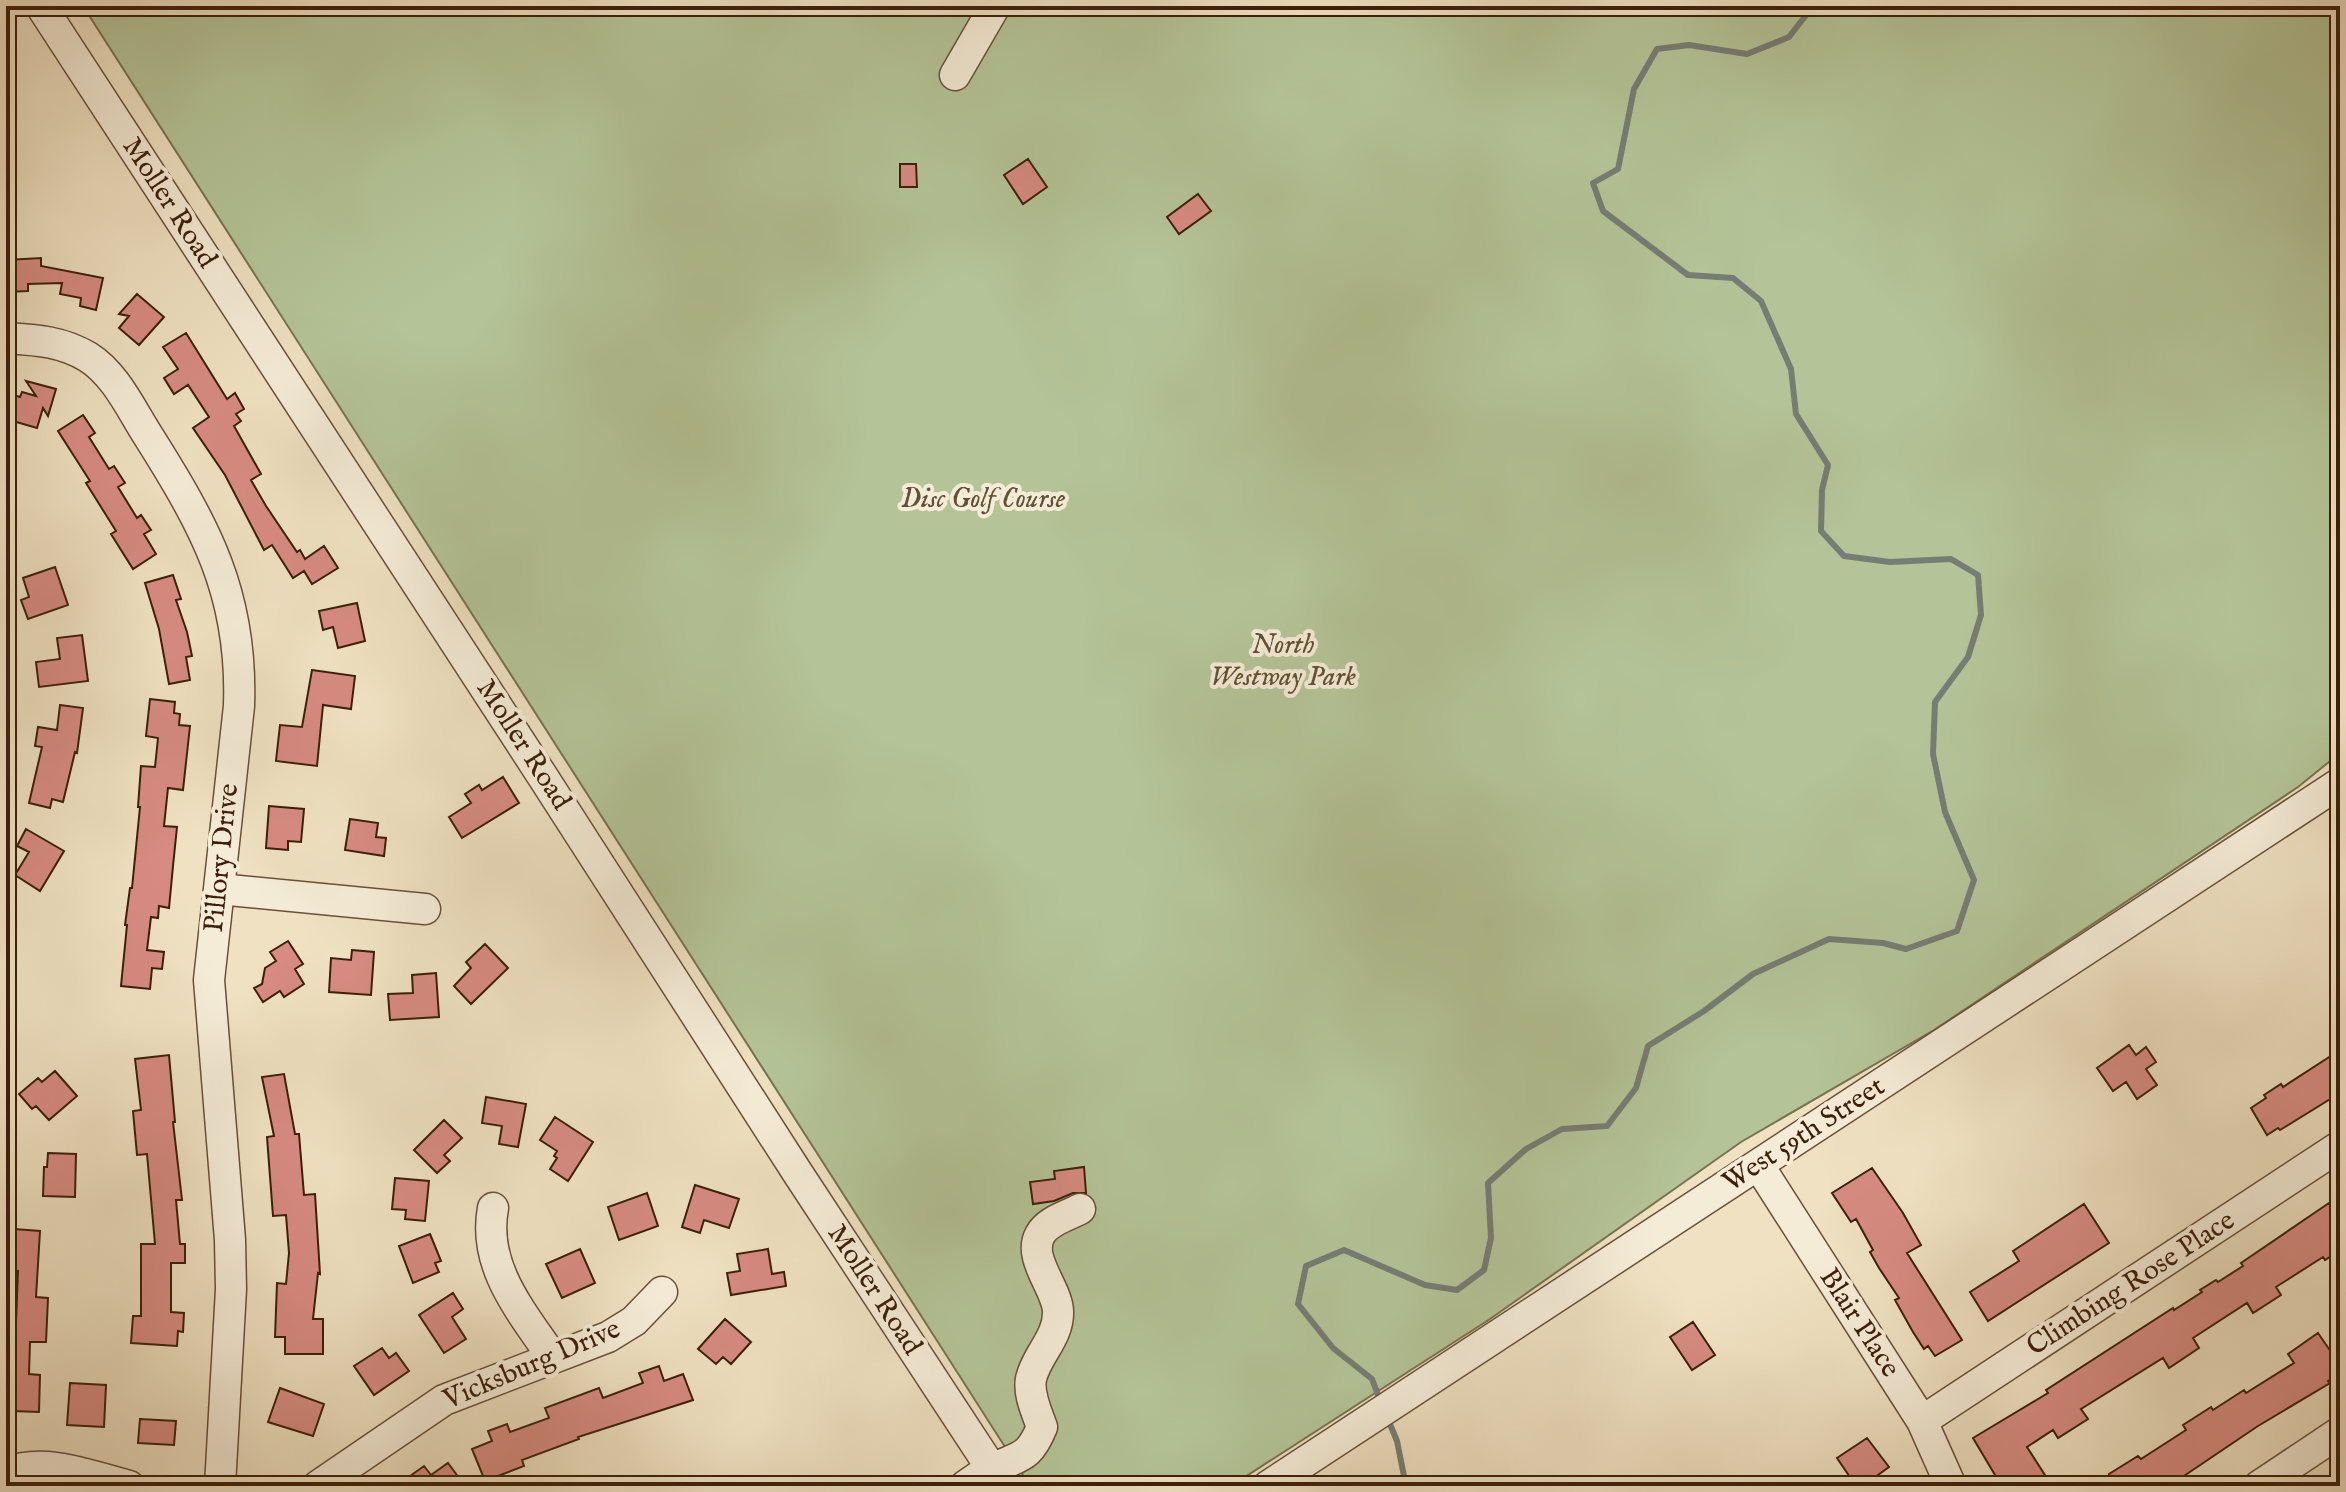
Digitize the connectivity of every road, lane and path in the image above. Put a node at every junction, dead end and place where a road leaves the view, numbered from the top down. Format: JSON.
{"nodes":[{"id":1,"x":41,"y":6,"type":"edge"},
{"id":2,"x":995,"y":6,"type":"edge"},
{"id":3,"x":955,"y":75,"type":"dead end"},
{"id":4,"x":6,"y":338,"type":"edge"},
{"id":5,"x":2340,"y":783,"type":"edge"},
{"id":6,"x":219,"y":889,"type":"junction"},
{"id":7,"x":425,"y":909,"type":"dead end"},
{"id":8,"x":2340,"y":1146,"type":"edge"},
{"id":9,"x":1759,"y":1166,"type":"junction"},
{"id":10,"x":493,"y":1208,"type":"dead end"},
{"id":11,"x":1080,"y":1209,"type":"dead end"},
{"id":12,"x":662,"y":1292,"type":"dead end"},
{"id":13,"x":553,"y":1358,"type":"junction"},
{"id":14,"x":1922,"y":1421,"type":"junction"},
{"id":15,"x":2340,"y":1432,"type":"edge"},
{"id":16,"x":6,"y":1473,"type":"edge"},
{"id":17,"x":997,"y":1477,"type":"edge"},
{"id":18,"x":129,"y":1486,"type":"edge"},
{"id":19,"x":220,"y":1486,"type":"edge"},
{"id":20,"x":318,"y":1486,"type":"edge"},
{"id":21,"x":965,"y":1486,"type":"edge"},
{"id":22,"x":1268,"y":1486,"type":"edge"},
{"id":23,"x":1951,"y":1486,"type":"edge"},
{"id":24,"x":2259,"y":1486,"type":"edge"}],
"edges":[{"from":1,"to":17,"type":"street","name":"Moller Road"},
{"from":2,"to":3,"type":"street"},
{"from":4,"to":6,"type":"street","name":"Pillory Drive"},
{"from":5,"to":9,"type":"street","name":"West 59th Street"},
{"from":6,"to":7,"type":"street"},
{"from":6,"to":19,"type":"street","name":"Pillory Drive"},
{"from":8,"to":14,"type":"street","name":"Climbing Rose Place"},
{"from":9,"to":14,"type":"street","name":"Blair Place"},
{"from":9,"to":22,"type":"street","name":"West 59th Street"},
{"from":10,"to":13,"type":"street"},
{"from":11,"to":17,"type":"street"},
{"from":12,"to":13,"type":"street","name":"Vicksburg Drive"},
{"from":13,"to":20,"type":"street","name":"Vicksburg Drive"},
{"from":14,"to":23,"type":"street","name":"Blair Place"},
{"from":15,"to":24,"type":"street"},
{"from":16,"to":18,"type":"street"},
{"from":17,"to":21,"type":"street"}]}
